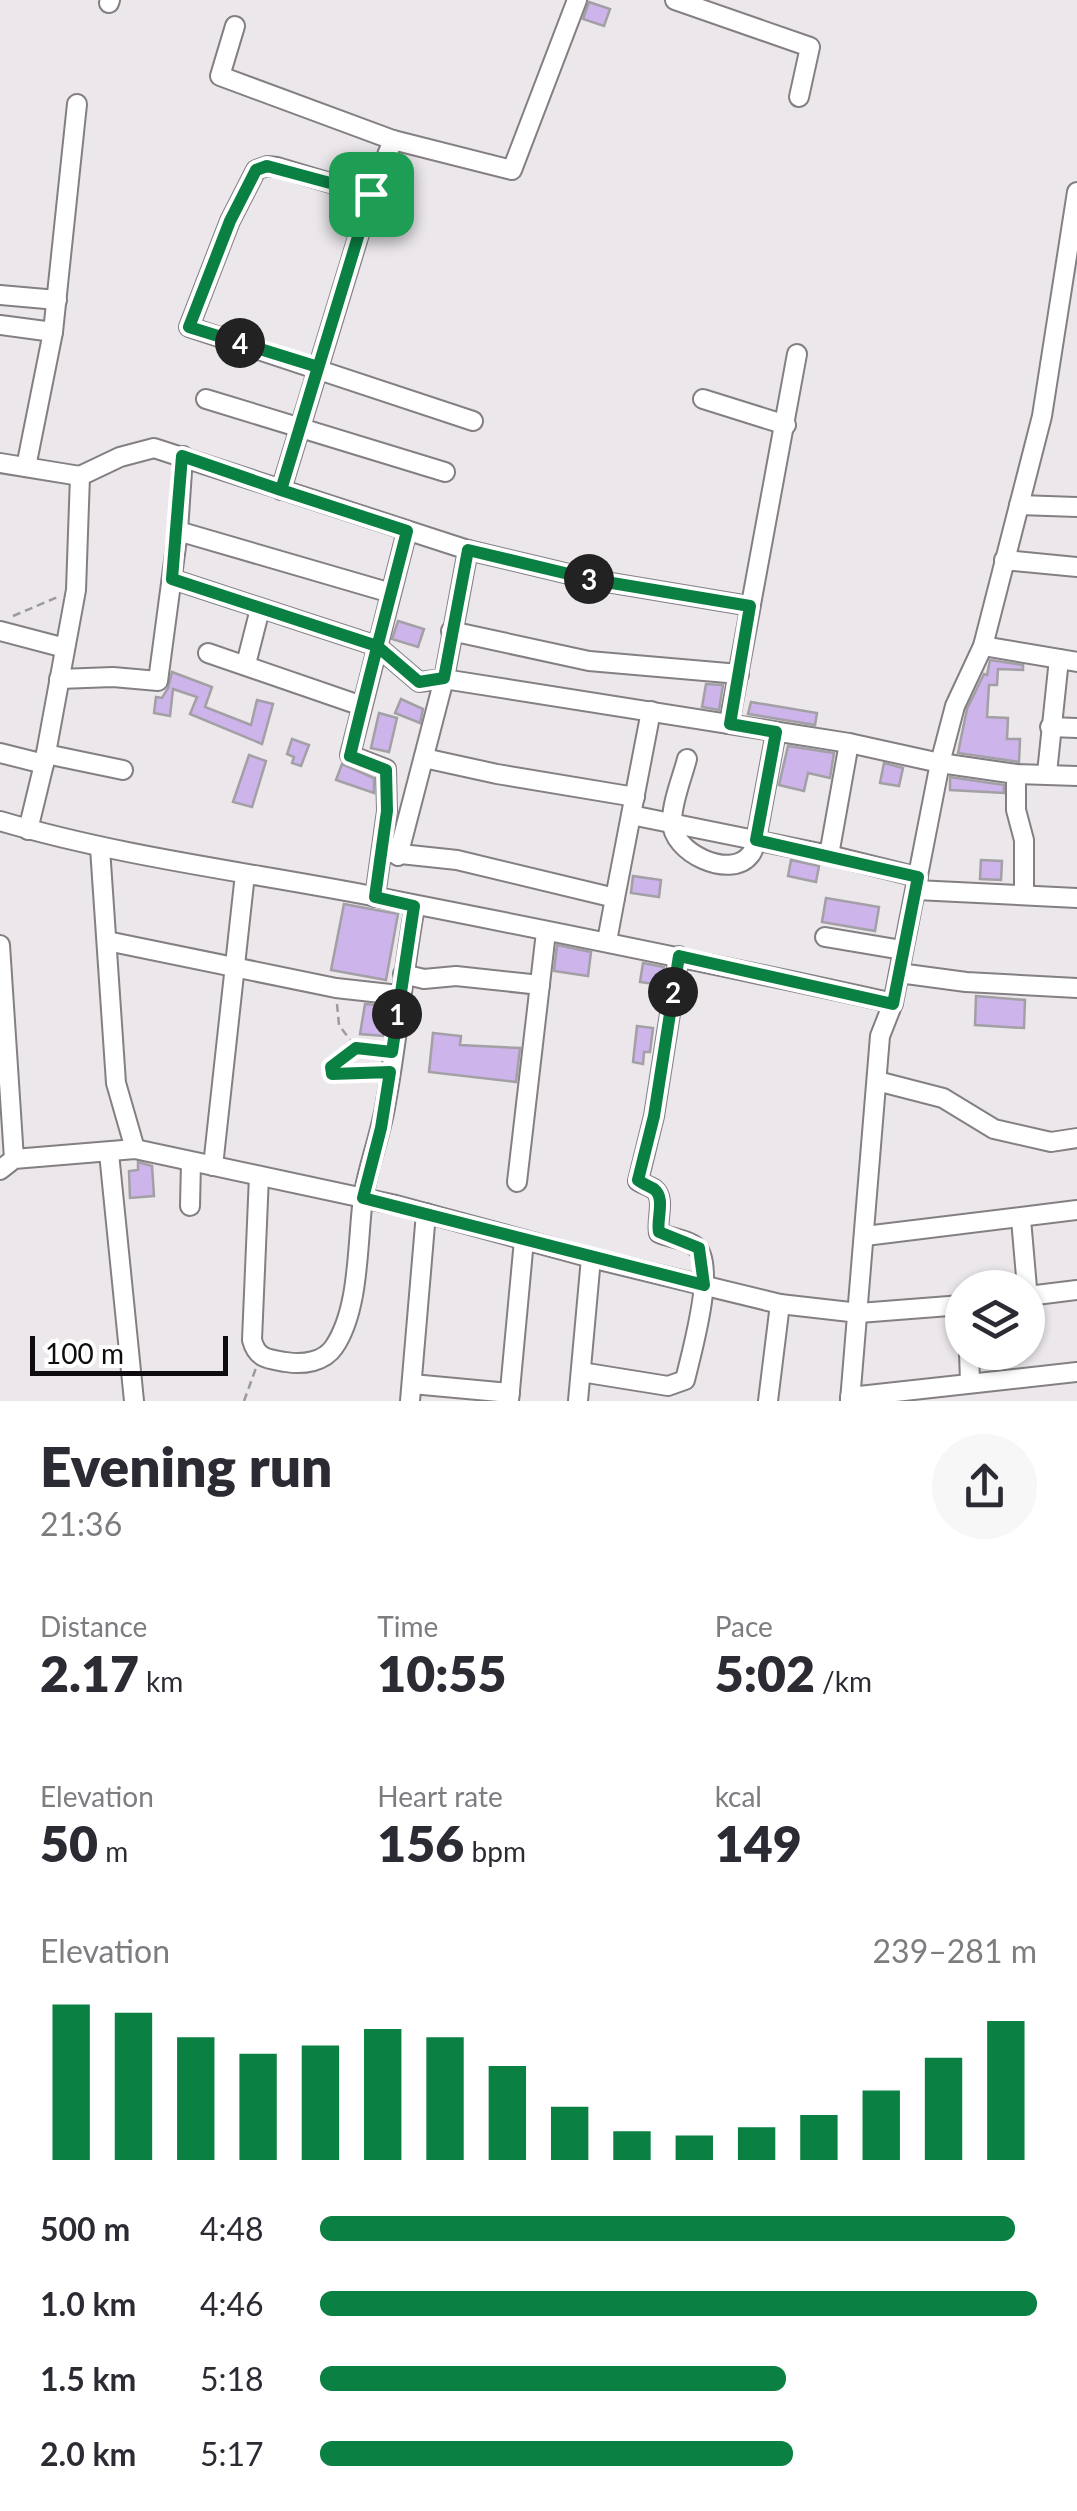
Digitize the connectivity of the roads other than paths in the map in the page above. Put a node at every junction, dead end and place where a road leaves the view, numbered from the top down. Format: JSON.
{"nodes":[{"id":1,"x":577,"y":0,"type":"edge"},
{"id":2,"x":675,"y":0,"type":"edge"},
{"id":3,"x":235,"y":26,"type":"dead end"},
{"id":4,"x":799,"y":97,"type":"dead end"},
{"id":5,"x":77,"y":104,"type":"dead end"},
{"id":6,"x":393,"y":140,"type":"junction"},
{"id":7,"x":1077,"y":192,"type":"edge"},
{"id":8,"x":371,"y":194,"type":"junction"},
{"id":9,"x":0,"y":294,"type":"edge"},
{"id":10,"x":56,"y":300,"type":"junction"},
{"id":11,"x":0,"y":325,"type":"edge"},
{"id":12,"x":53,"y":332,"type":"junction"},
{"id":13,"x":797,"y":354,"type":"dead end"},
{"id":14,"x":318,"y":367,"type":"junction"},
{"id":15,"x":206,"y":398,"type":"dead end"},
{"id":16,"x":703,"y":400,"type":"dead end"},
{"id":17,"x":474,"y":421,"type":"dead end"},
{"id":18,"x":786,"y":426,"type":"junction"},
{"id":19,"x":300,"y":427,"type":"junction"},
{"id":20,"x":182,"y":456,"type":"junction"},
{"id":21,"x":0,"y":463,"type":"edge"},
{"id":22,"x":26,"y":467,"type":"junction"},
{"id":23,"x":445,"y":472,"type":"dead end"},
{"id":24,"x":80,"y":476,"type":"junction"},
{"id":25,"x":281,"y":490,"type":"junction"},
{"id":26,"x":1019,"y":505,"type":"junction"},
{"id":27,"x":1077,"y":507,"type":"edge"},
{"id":28,"x":178,"y":531,"type":"junction"},
{"id":29,"x":407,"y":531,"type":"junction"},
{"id":30,"x":468,"y":550,"type":"junction"},
{"id":31,"x":1004,"y":560,"type":"junction"},
{"id":32,"x":1077,"y":567,"type":"edge"},
{"id":33,"x":172,"y":579,"type":"junction"},
{"id":34,"x":391,"y":593,"type":"junction"},
{"id":35,"x":750,"y":606,"type":"junction"},
{"id":36,"x":260,"y":609,"type":"junction"},
{"id":37,"x":3,"y":626,"type":"edge"},
{"id":38,"x":451,"y":631,"type":"junction"},
{"id":39,"x":377,"y":646,"type":"junction"},
{"id":40,"x":983,"y":646,"type":"junction"},
{"id":41,"x":65,"y":648,"type":"junction"},
{"id":42,"x":208,"y":653,"type":"dead end"},
{"id":43,"x":1068,"y":661,"type":"edge"},
{"id":44,"x":246,"y":664,"type":"junction"},
{"id":45,"x":738,"y":674,"type":"junction"},
{"id":46,"x":444,"y":678,"type":"junction"},
{"id":47,"x":59,"y":680,"type":"junction"},
{"id":48,"x":362,"y":706,"type":"junction"},
{"id":49,"x":652,"y":711,"type":"junction"},
{"id":50,"x":730,"y":724,"type":"junction"},
{"id":51,"x":1050,"y":726,"type":"junction"},
{"id":52,"x":1077,"y":728,"type":"edge"},
{"id":53,"x":776,"y":732,"type":"junction"},
{"id":54,"x":848,"y":743,"type":"junction"},
{"id":55,"x":0,"y":753,"type":"edge"},
{"id":56,"x":424,"y":758,"type":"junction"},
{"id":57,"x":45,"y":759,"type":"junction"},
{"id":58,"x":687,"y":760,"type":"dead end"},
{"id":59,"x":940,"y":763,"type":"junction"},
{"id":60,"x":124,"y":770,"type":"dead end"},
{"id":61,"x":1016,"y":774,"type":"junction"},
{"id":62,"x":1047,"y":774,"type":"junction"},
{"id":63,"x":1077,"y":776,"type":"edge"},
{"id":64,"x":633,"y":806,"type":"junction"},
{"id":65,"x":672,"y":821,"type":"junction"},
{"id":66,"x":0,"y":822,"type":"edge"},
{"id":67,"x":28,"y":830,"type":"junction"},
{"id":68,"x":756,"y":840,"type":"junction"},
{"id":69,"x":100,"y":848,"type":"junction"},
{"id":70,"x":390,"y":854,"type":"junction"},
{"id":71,"x":829,"y":855,"type":"junction"},
{"id":72,"x":245,"y":874,"type":"junction"},
{"id":73,"x":917,"y":884,"type":"junction"},
{"id":74,"x":1024,"y":894,"type":"junction"},
{"id":75,"x":375,"y":897,"type":"junction"},
{"id":76,"x":614,"y":898,"type":"junction"},
{"id":77,"x":1077,"y":898,"type":"edge"},
{"id":78,"x":414,"y":906,"type":"junction"},
{"id":79,"x":546,"y":932,"type":"junction"},
{"id":80,"x":825,"y":938,"type":"dead end"},
{"id":81,"x":607,"y":940,"type":"junction"},
{"id":82,"x":106,"y":941,"type":"junction"},
{"id":83,"x":0,"y":944,"type":"edge"},
{"id":84,"x":902,"y":950,"type":"junction"},
{"id":85,"x":679,"y":956,"type":"junction"},
{"id":86,"x":235,"y":965,"type":"junction"},
{"id":87,"x":899,"y":973,"type":"junction"},
{"id":88,"x":403,"y":974,"type":"junction"},
{"id":89,"x":540,"y":984,"type":"junction"},
{"id":90,"x":1077,"y":988,"type":"edge"},
{"id":91,"x":399,"y":995,"type":"junction"},
{"id":92,"x":893,"y":1004,"type":"junction"},
{"id":93,"x":876,"y":1081,"type":"junction"},
{"id":94,"x":1077,"y":1138,"type":"edge"},
{"id":95,"x":135,"y":1150,"type":"junction"},
{"id":96,"x":109,"y":1153,"type":"junction"},
{"id":97,"x":191,"y":1162,"type":"junction"},
{"id":98,"x":7,"y":1165,"type":"edge"},
{"id":99,"x":213,"y":1166,"type":"junction"},
{"id":100,"x":259,"y":1176,"type":"junction"},
{"id":101,"x":517,"y":1182,"type":"dead end"},
{"id":102,"x":363,"y":1198,"type":"junction"},
{"id":103,"x":190,"y":1206,"type":"dead end"},
{"id":104,"x":1077,"y":1210,"type":"edge"},
{"id":105,"x":426,"y":1213,"type":"junction"},
{"id":106,"x":1020,"y":1220,"type":"junction"},
{"id":107,"x":865,"y":1236,"type":"junction"},
{"id":108,"x":524,"y":1240,"type":"junction"},
{"id":109,"x":591,"y":1258,"type":"junction"},
{"id":110,"x":1025,"y":1270,"type":"edge"},
{"id":111,"x":704,"y":1285,"type":"junction"},
{"id":112,"x":1077,"y":1290,"type":"edge"},
{"id":113,"x":1045,"y":1293,"type":"edge"},
{"id":114,"x":780,"y":1304,"type":"junction"},
{"id":115,"x":945,"y":1306,"type":"edge"},
{"id":116,"x":859,"y":1313,"type":"junction"},
{"id":117,"x":970,"y":1370,"type":"edge"},
{"id":118,"x":581,"y":1372,"type":"junction"},
{"id":119,"x":1077,"y":1372,"type":"edge"},
{"id":120,"x":970,"y":1382,"type":"junction"},
{"id":121,"x":411,"y":1392,"type":"edge"},
{"id":122,"x":458,"y":1394,"type":"edge"},
{"id":123,"x":510,"y":1397,"type":"edge"},
{"id":124,"x":850,"y":1399,"type":"edge"},
{"id":125,"x":134,"y":1401,"type":"edge"},
{"id":126,"x":578,"y":1401,"type":"edge"},
{"id":127,"x":768,"y":1401,"type":"edge"}],
"edges":[{"from":1,"to":6,"type":"street"},
{"from":2,"to":4,"type":"street"},
{"from":3,"to":6,"type":"street"},
{"from":5,"to":10,"type":"street"},
{"from":6,"to":8,"type":"street"},
{"from":7,"to":26,"type":"street"},
{"from":8,"to":14,"type":"street"},
{"from":8,"to":14,"type":"street"},
{"from":9,"to":10,"type":"street"},
{"from":10,"to":12,"type":"street"},
{"from":11,"to":12,"type":"street"},
{"from":12,"to":22,"type":"street"},
{"from":13,"to":18,"type":"street"},
{"from":14,"to":17,"type":"street"},
{"from":14,"to":19,"type":"street"},
{"from":15,"to":19,"type":"street"},
{"from":16,"to":18,"type":"street"},
{"from":18,"to":35,"type":"street"},
{"from":19,"to":23,"type":"street"},
{"from":19,"to":25,"type":"street"},
{"from":20,"to":24,"type":"street"},
{"from":20,"to":25,"type":"street"},
{"from":20,"to":28,"type":"street"},
{"from":21,"to":22,"type":"street"},
{"from":22,"to":24,"type":"street"},
{"from":24,"to":41,"type":"street"},
{"from":25,"to":29,"type":"street"},
{"from":26,"to":27,"type":"street"},
{"from":26,"to":31,"type":"street"},
{"from":28,"to":33,"type":"street"},
{"from":28,"to":34,"type":"street"},
{"from":29,"to":30,"type":"street"},
{"from":29,"to":34,"type":"street"},
{"from":30,"to":35,"type":"street"},
{"from":30,"to":38,"type":"street"},
{"from":31,"to":32,"type":"street"},
{"from":31,"to":40,"type":"street"},
{"from":33,"to":36,"type":"street"},
{"from":33,"to":47,"type":"street"},
{"from":34,"to":39,"type":"street"},
{"from":35,"to":45,"type":"street"},
{"from":36,"to":39,"type":"street"},
{"from":36,"to":44,"type":"street"},
{"from":37,"to":41,"type":"street"},
{"from":38,"to":45,"type":"street"},
{"from":38,"to":46,"type":"street"},
{"from":39,"to":46,"type":"street"},
{"from":39,"to":48,"type":"street"},
{"from":40,"to":43,"type":"street"},
{"from":40,"to":59,"type":"street"},
{"from":41,"to":47,"type":"street"},
{"from":42,"to":44,"type":"street"},
{"from":43,"to":51,"type":"street"},
{"from":44,"to":48,"type":"street"},
{"from":45,"to":50,"type":"street"},
{"from":46,"to":49,"type":"street"},
{"from":46,"to":56,"type":"street"},
{"from":47,"to":57,"type":"street"},
{"from":48,"to":70,"type":"street"},
{"from":49,"to":50,"type":"street"},
{"from":49,"to":64,"type":"street"},
{"from":50,"to":53,"type":"street"},
{"from":51,"to":52,"type":"street"},
{"from":51,"to":62,"type":"street"},
{"from":53,"to":54,"type":"street"},
{"from":53,"to":68,"type":"street"},
{"from":54,"to":59,"type":"street"},
{"from":54,"to":71,"type":"street"},
{"from":55,"to":57,"type":"street"},
{"from":56,"to":64,"type":"street"},
{"from":56,"to":70,"type":"street"},
{"from":57,"to":60,"type":"street"},
{"from":57,"to":67,"type":"street"},
{"from":58,"to":65,"type":"street"},
{"from":59,"to":61,"type":"street"},
{"from":59,"to":73,"type":"street"},
{"from":61,"to":62,"type":"street"},
{"from":61,"to":74,"type":"street"},
{"from":62,"to":63,"type":"street"},
{"from":64,"to":65,"type":"street"},
{"from":64,"to":76,"type":"street"},
{"from":65,"to":68,"type":"street"},
{"from":65,"to":68,"type":"street"},
{"from":66,"to":67,"type":"street"},
{"from":67,"to":69,"type":"street"},
{"from":68,"to":71,"type":"street"},
{"from":69,"to":72,"type":"street"},
{"from":69,"to":82,"type":"street"},
{"from":70,"to":75,"type":"street"},
{"from":70,"to":76,"type":"street"},
{"from":71,"to":73,"type":"street"},
{"from":72,"to":75,"type":"street"},
{"from":72,"to":86,"type":"street"},
{"from":73,"to":74,"type":"street"},
{"from":73,"to":84,"type":"street"},
{"from":74,"to":77,"type":"street"},
{"from":75,"to":78,"type":"street"},
{"from":76,"to":81,"type":"street"},
{"from":78,"to":79,"type":"street"},
{"from":78,"to":88,"type":"street"},
{"from":79,"to":81,"type":"street"},
{"from":79,"to":89,"type":"street"},
{"from":80,"to":84,"type":"street"},
{"from":81,"to":85,"type":"street"},
{"from":82,"to":86,"type":"street"},
{"from":82,"to":95,"type":"street"},
{"from":83,"to":98,"type":"street"},
{"from":84,"to":87,"type":"street"},
{"from":85,"to":92,"type":"street"},
{"from":85,"to":111,"type":"street"},
{"from":86,"to":91,"type":"street"},
{"from":86,"to":99,"type":"street"},
{"from":87,"to":90,"type":"street"},
{"from":87,"to":92,"type":"street"},
{"from":88,"to":89,"type":"street"},
{"from":88,"to":91,"type":"street"},
{"from":89,"to":101,"type":"street"},
{"from":91,"to":102,"type":"street"},
{"from":92,"to":93,"type":"street"},
{"from":93,"to":94,"type":"street"},
{"from":93,"to":107,"type":"street"},
{"from":95,"to":96,"type":"street"},
{"from":95,"to":97,"type":"street"},
{"from":96,"to":98,"type":"street"},
{"from":96,"to":125,"type":"street"},
{"from":97,"to":99,"type":"street"},
{"from":97,"to":103,"type":"street"},
{"from":99,"to":100,"type":"street"},
{"from":100,"to":102,"type":"street"},
{"from":100,"to":102,"type":"street"},
{"from":102,"to":105,"type":"street"},
{"from":104,"to":106,"type":"street"},
{"from":105,"to":108,"type":"street"},
{"from":105,"to":121,"type":"street"},
{"from":106,"to":107,"type":"street"},
{"from":106,"to":110,"type":"street"},
{"from":107,"to":116,"type":"street"},
{"from":108,"to":109,"type":"street"},
{"from":108,"to":123,"type":"street"},
{"from":109,"to":111,"type":"street"},
{"from":109,"to":118,"type":"street"},
{"from":111,"to":114,"type":"street"},
{"from":111,"to":118,"type":"street"},
{"from":112,"to":113,"type":"street"},
{"from":114,"to":116,"type":"street"},
{"from":114,"to":127,"type":"street"},
{"from":115,"to":116,"type":"street"},
{"from":116,"to":124,"type":"street"},
{"from":117,"to":120,"type":"street"},
{"from":118,"to":126,"type":"street"},
{"from":119,"to":120,"type":"street"},
{"from":120,"to":124,"type":"street"},
{"from":121,"to":122,"type":"street"},
{"from":122,"to":123,"type":"street"}]}
